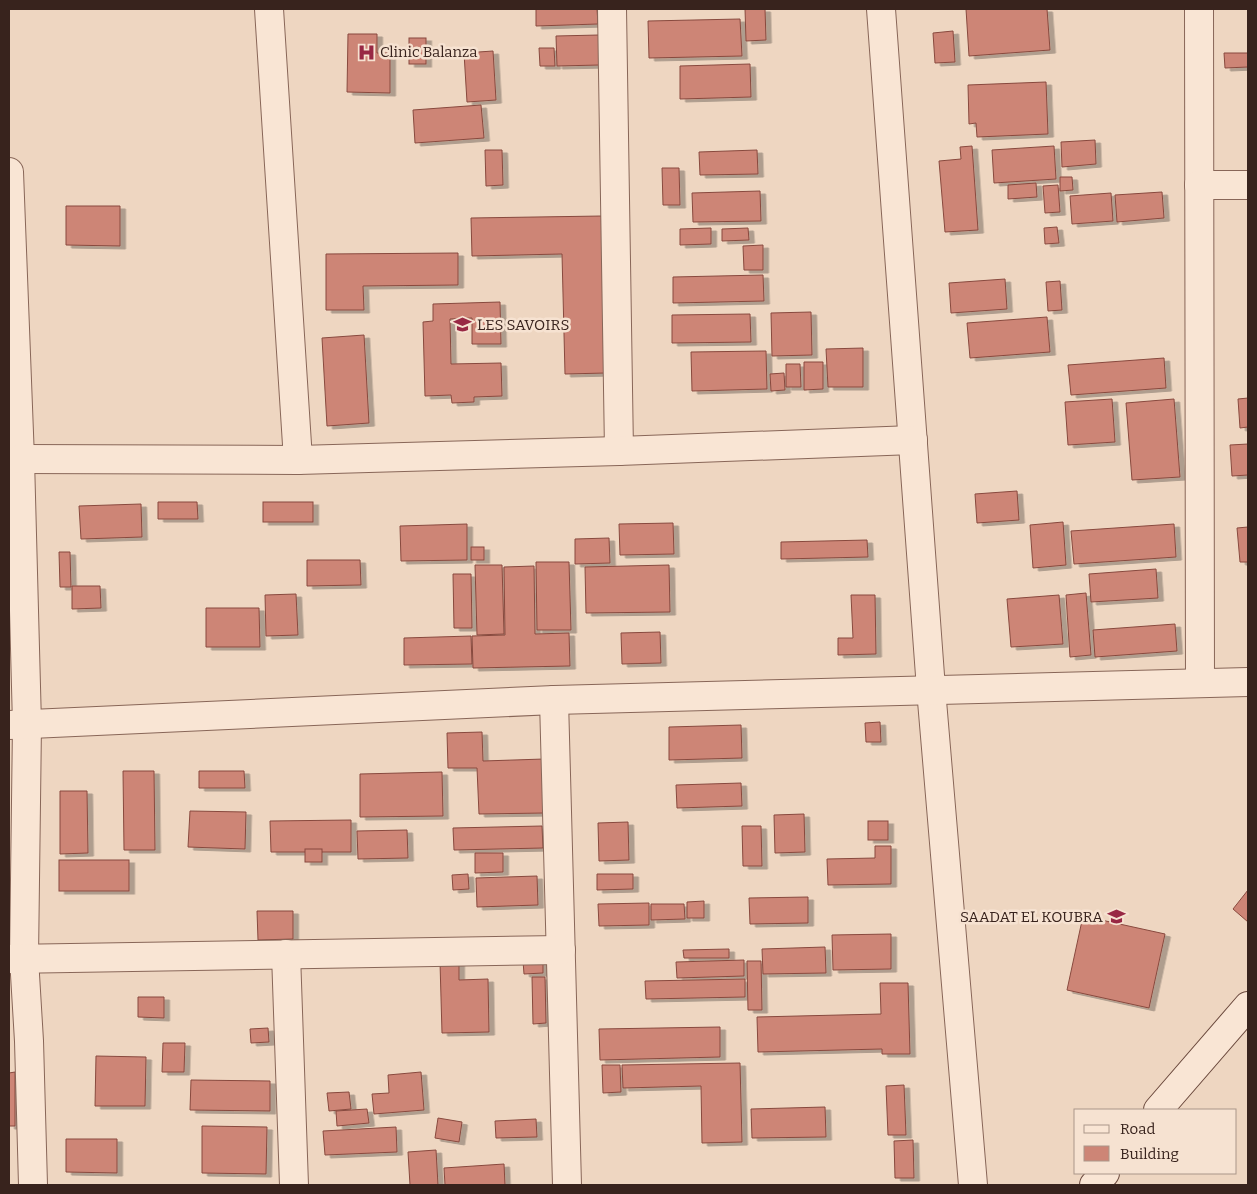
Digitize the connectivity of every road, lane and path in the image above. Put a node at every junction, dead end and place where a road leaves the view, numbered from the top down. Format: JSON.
{"nodes":[{"id":1,"x":269,"y":9,"type":"edge"},
{"id":2,"x":612,"y":9,"type":"edge"},
{"id":3,"x":881,"y":9,"type":"edge"},
{"id":4,"x":1199,"y":9,"type":"edge"},
{"id":5,"x":9,"y":172,"type":"edge"},
{"id":6,"x":1199,"y":185,"type":"junction"},
{"id":7,"x":1248,"y":185,"type":"edge"},
{"id":8,"x":913,"y":440,"type":"junction"},
{"id":9,"x":619,"y":451,"type":"junction"},
{"id":10,"x":20,"y":459,"type":"junction"},
{"id":11,"x":298,"y":460,"type":"junction"},
{"id":12,"x":1248,"y":682,"type":"edge"},
{"id":13,"x":1200,"y":683,"type":"junction"},
{"id":14,"x":931,"y":689,"type":"junction"},
{"id":15,"x":554,"y":700,"type":"junction"},
{"id":16,"x":18,"y":724,"type":"edge"},
{"id":17,"x":561,"y":950,"type":"junction"},
{"id":18,"x":286,"y":954,"type":"junction"},
{"id":19,"x":16,"y":958,"type":"edge"},
{"id":20,"x":1248,"y":1006,"type":"edge"},
{"id":21,"x":1159,"y":1109,"type":"edge"},
{"id":22,"x":1103,"y":1174,"type":"edge"},
{"id":23,"x":33,"y":1185,"type":"edge"},
{"id":24,"x":294,"y":1185,"type":"edge"},
{"id":25,"x":567,"y":1185,"type":"edge"},
{"id":26,"x":973,"y":1185,"type":"edge"},
{"id":27,"x":1094,"y":1185,"type":"edge"}],
"edges":[{"from":1,"to":11,"type":"street"},
{"from":2,"to":9,"type":"street"},
{"from":3,"to":8,"type":"street"},
{"from":4,"to":6,"type":"street"},
{"from":5,"to":10,"type":"street"},
{"from":6,"to":7,"type":"street"},
{"from":6,"to":13,"type":"street"},
{"from":8,"to":9,"type":"street"},
{"from":8,"to":14,"type":"street"},
{"from":9,"to":11,"type":"street"},
{"from":10,"to":11,"type":"street"},
{"from":10,"to":16,"type":"street"},
{"from":12,"to":13,"type":"street"},
{"from":13,"to":14,"type":"street"},
{"from":14,"to":15,"type":"street"},
{"from":14,"to":26,"type":"street"},
{"from":15,"to":16,"type":"street"},
{"from":15,"to":17,"type":"street"},
{"from":16,"to":19,"type":"street"},
{"from":17,"to":18,"type":"street"},
{"from":17,"to":25,"type":"street"},
{"from":18,"to":19,"type":"street"},
{"from":18,"to":24,"type":"street"},
{"from":19,"to":23,"type":"street"},
{"from":20,"to":21,"type":"street"},
{"from":22,"to":27,"type":"street"}]}
